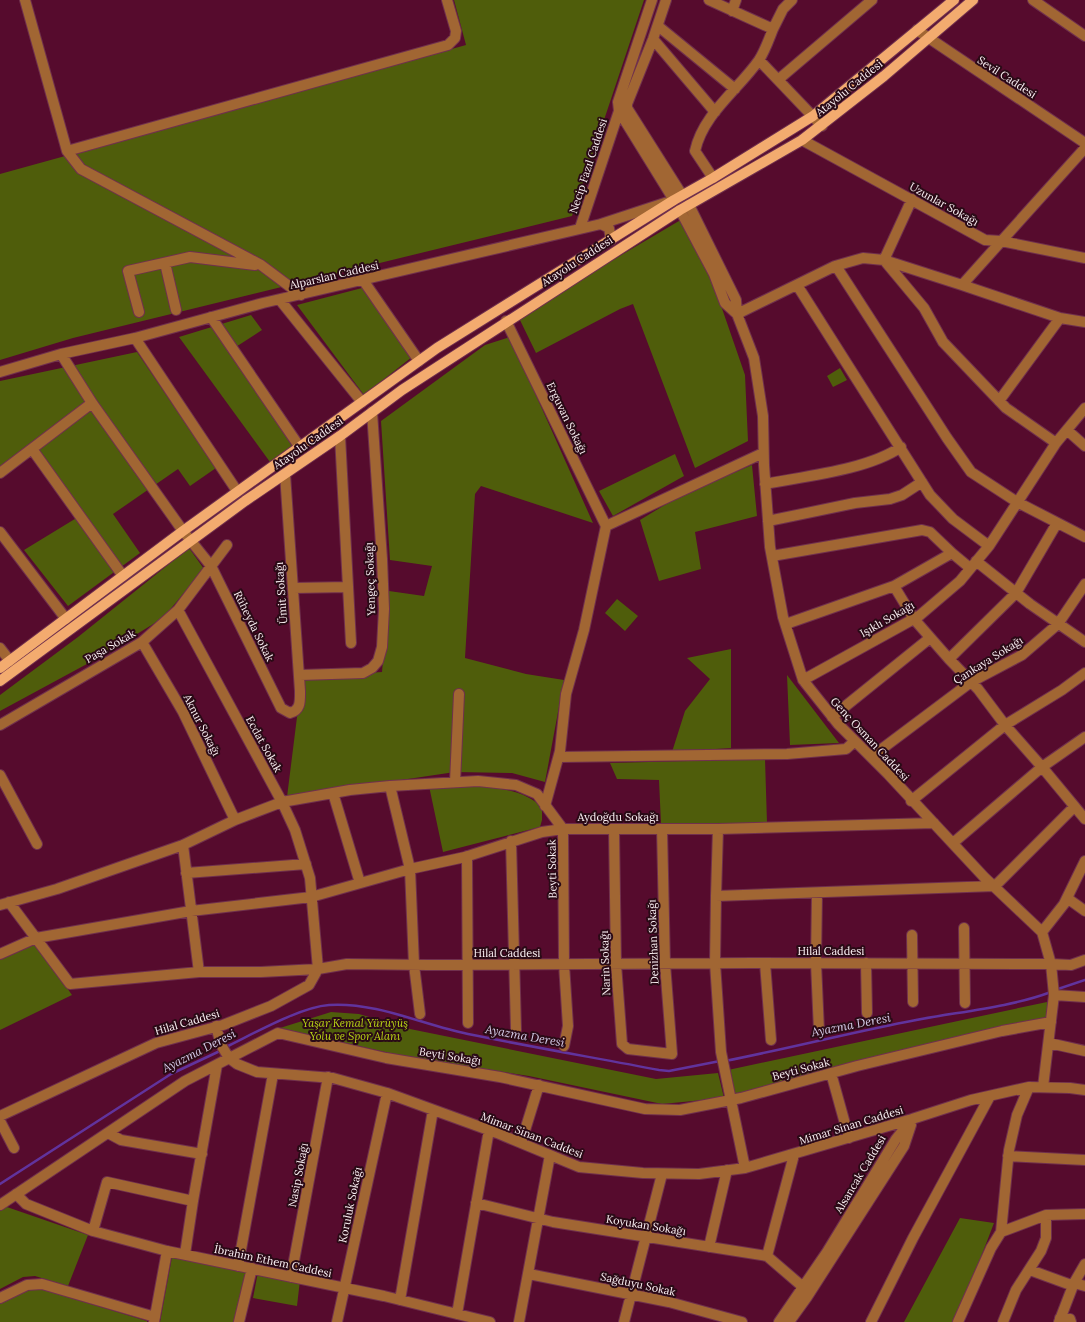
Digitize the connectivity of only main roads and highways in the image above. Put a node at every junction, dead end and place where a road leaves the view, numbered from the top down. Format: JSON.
{"nodes":[{"id":1,"x":954,"y":0,"type":"edge"},
{"id":2,"x":969,"y":1,"type":"edge"},
{"id":3,"x":678,"y":198,"type":"junction"},
{"id":4,"x":689,"y":205,"type":"junction"},
{"id":5,"x":680,"y":210,"type":"junction"},
{"id":6,"x":0,"y":668,"type":"edge"},
{"id":7,"x":0,"y":681,"type":"edge"}],
"edges":[{"from":1,"to":3,"type":"main road","name":"Atayolu Caddesi"},
{"from":2,"to":4,"type":"main road","name":"Atayolu Caddesi"},
{"from":3,"to":4,"type":"main road"},
{"from":3,"to":5,"type":"main road"},
{"from":3,"to":6,"type":"main road","name":"Atayolu Caddesi"},
{"from":4,"to":5,"type":"main road","name":"Atayolu Caddesi"},
{"from":5,"to":7,"type":"main road","name":"Atayolu Caddesi"}]}
